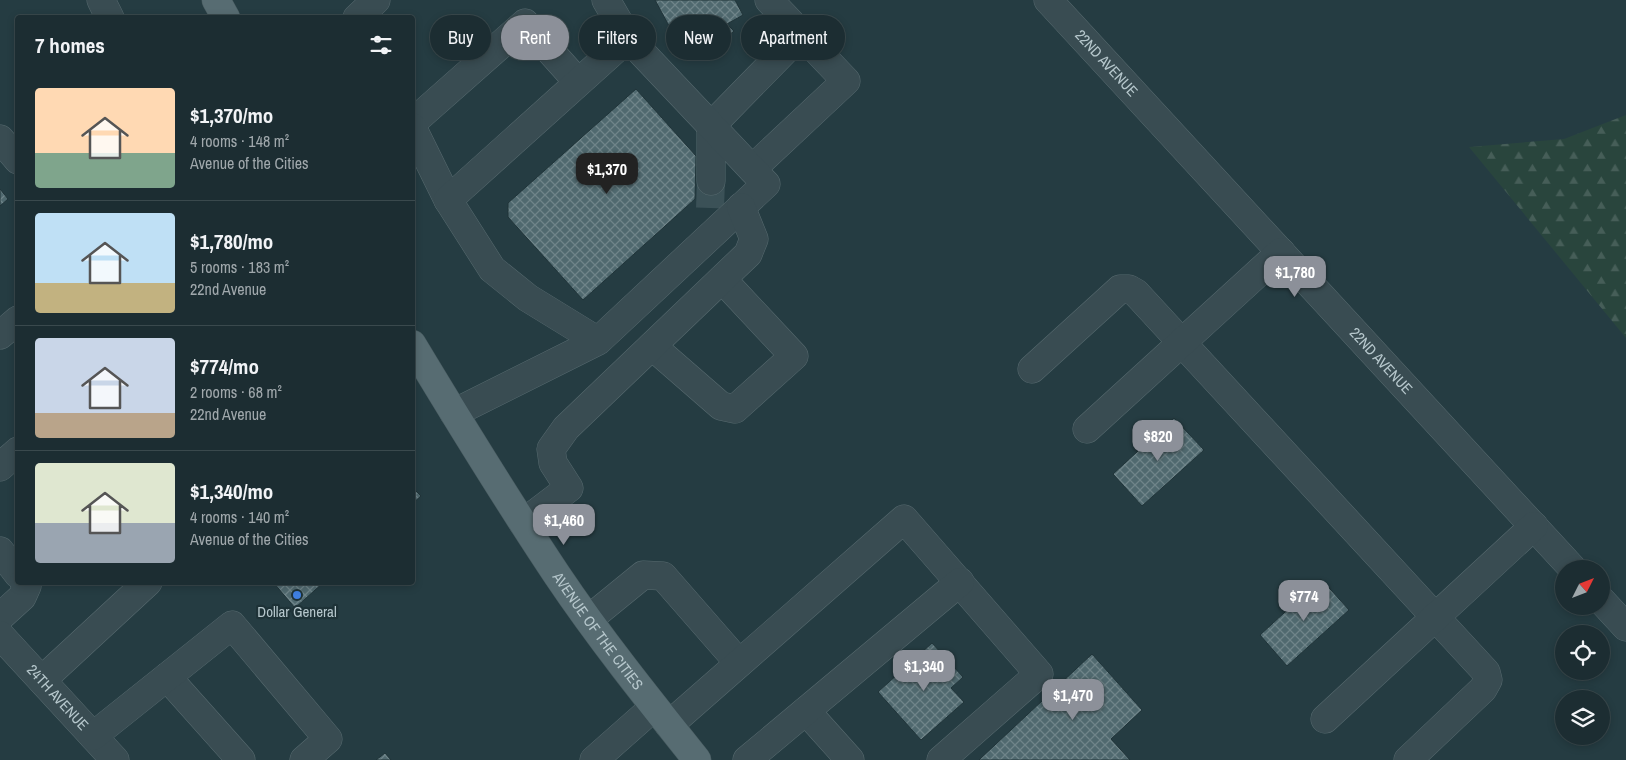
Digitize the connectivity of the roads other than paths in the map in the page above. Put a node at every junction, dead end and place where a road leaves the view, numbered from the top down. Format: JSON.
{"nodes":[{"id":1,"x":101,"y":0,"type":"edge"},
{"id":2,"x":216,"y":0,"type":"edge"},
{"id":3,"x":376,"y":0,"type":"edge"},
{"id":4,"x":606,"y":0,"type":"edge"},
{"id":5,"x":769,"y":0,"type":"edge"},
{"id":6,"x":1048,"y":0,"type":"edge"},
{"id":7,"x":108,"y":15,"type":"edge"},
{"id":8,"x":224,"y":15,"type":"edge"},
{"id":9,"x":360,"y":15,"type":"edge"},
{"id":10,"x":615,"y":15,"type":"edge"},
{"id":11,"x":783,"y":15,"type":"edge"},
{"id":12,"x":603,"y":60,"type":"edge"},
{"id":13,"x":649,"y":60,"type":"edge"},
{"id":14,"x":776,"y":60,"type":"edge"},
{"id":15,"x":826,"y":60,"type":"edge"},
{"id":16,"x":578,"y":82,"type":"junction"},
{"id":17,"x":415,"y":119,"type":"edge"},
{"id":18,"x":711,"y":126,"type":"junction"},
{"id":19,"x":415,"y":133,"type":"edge"},
{"id":20,"x":0,"y":139,"type":"edge"},
{"id":21,"x":15,"y":156,"type":"edge"},
{"id":22,"x":752,"y":169,"type":"junction"},
{"id":23,"x":711,"y":181,"type":"tunnel mouth"},
{"id":24,"x":448,"y":200,"type":"junction"},
{"id":25,"x":741,"y":207,"type":"junction"},
{"id":26,"x":710,"y":208,"type":"tunnel mouth"},
{"id":27,"x":710,"y":236,"type":"junction"},
{"id":28,"x":1281,"y":252,"type":"junction"},
{"id":29,"x":722,"y":279,"type":"junction"},
{"id":30,"x":15,"y":322,"type":"edge"},
{"id":31,"x":0,"y":335,"type":"edge"},
{"id":32,"x":598,"y":341,"type":"junction"},
{"id":33,"x":1181,"y":343,"type":"junction"},
{"id":34,"x":652,"y":346,"type":"junction"},
{"id":35,"x":415,"y":349,"type":"edge"},
{"id":36,"x":1032,"y":369,"type":"dead end"},
{"id":37,"x":454,"y":413,"type":"junction"},
{"id":38,"x":1087,"y":429,"type":"dead end"},
{"id":39,"x":15,"y":454,"type":"edge"},
{"id":40,"x":0,"y":466,"type":"edge"},
{"id":41,"x":524,"y":523,"type":"junction"},
{"id":42,"x":1534,"y":526,"type":"junction"},
{"id":43,"x":0,"y":551,"type":"edge"},
{"id":44,"x":1565,"y":560,"type":"edge"},
{"id":45,"x":15,"y":570,"type":"edge"},
{"id":46,"x":960,"y":582,"type":"junction"},
{"id":47,"x":24,"y":585,"type":"edge"},
{"id":48,"x":145,"y":585,"type":"edge"},
{"id":49,"x":1610,"y":610,"type":"edge"},
{"id":50,"x":0,"y":617,"type":"edge"},
{"id":51,"x":1434,"y":617,"type":"junction"},
{"id":52,"x":589,"y":619,"type":"junction"},
{"id":53,"x":1626,"y":627,"type":"edge"},
{"id":54,"x":0,"y":635,"type":"edge"},
{"id":55,"x":739,"y":663,"type":"junction"},
{"id":56,"x":167,"y":677,"type":"junction"},
{"id":57,"x":42,"y":680,"type":"junction"},
{"id":58,"x":806,"y":711,"type":"junction"},
{"id":59,"x":661,"y":716,"type":"junction"},
{"id":60,"x":1325,"y":719,"type":"dead end"},
{"id":61,"x":93,"y":736,"type":"junction"},
{"id":62,"x":603,"y":757,"type":"edge"},
{"id":63,"x":115,"y":760,"type":"edge"},
{"id":64,"x":241,"y":760,"type":"edge"},
{"id":65,"x":304,"y":760,"type":"edge"},
{"id":66,"x":697,"y":760,"type":"edge"},
{"id":67,"x":747,"y":760,"type":"edge"},
{"id":68,"x":850,"y":760,"type":"edge"},
{"id":69,"x":941,"y":760,"type":"edge"},
{"id":70,"x":1408,"y":760,"type":"edge"}],
"edges":[{"from":1,"to":7,"type":"street"},
{"from":2,"to":8,"type":"main road"},
{"from":3,"to":9,"type":"street"},
{"from":4,"to":10,"type":"street"},
{"from":5,"to":11,"type":"street"},
{"from":6,"to":28,"type":"street","name":"22ND AVENUE"},
{"from":12,"to":16,"type":"street"},
{"from":13,"to":18,"type":"street"},
{"from":14,"to":18,"type":"street"},
{"from":15,"to":22,"type":"street"},
{"from":16,"to":17,"type":"street"},
{"from":16,"to":24,"type":"street"},
{"from":18,"to":22,"type":"street"},
{"from":18,"to":23,"type":"street"},
{"from":19,"to":24,"type":"street"},
{"from":20,"to":21,"type":"street"},
{"from":22,"to":25,"type":"street"},
{"from":24,"to":32,"type":"street"},
{"from":25,"to":27,"type":"street"},
{"from":25,"to":29,"type":"street"},
{"from":26,"to":27,"type":"street"},
{"from":27,"to":32,"type":"street"},
{"from":28,"to":33,"type":"street"},
{"from":28,"to":42,"type":"street","name":"22ND AVENUE"},
{"from":29,"to":34,"type":"street"},
{"from":29,"to":34,"type":"street"},
{"from":30,"to":31,"type":"street"},
{"from":32,"to":37,"type":"street"},
{"from":33,"to":36,"type":"street"},
{"from":33,"to":38,"type":"street"},
{"from":33,"to":51,"type":"street"},
{"from":34,"to":41,"type":"street"},
{"from":35,"to":37,"type":"main road","name":"AVENUE OF THE CITIES"},
{"from":37,"to":41,"type":"main road","name":"AVENUE OF THE CITIES"},
{"from":39,"to":40,"type":"street"},
{"from":41,"to":52,"type":"main road","name":"AVENUE OF THE CITIES"},
{"from":42,"to":44,"type":"street","name":"22ND AVENUE"},
{"from":42,"to":51,"type":"street"},
{"from":43,"to":45,"type":"street"},
{"from":46,"to":55,"type":"street"},
{"from":46,"to":58,"type":"street"},
{"from":46,"to":69,"type":"street"},
{"from":47,"to":50,"type":"street"},
{"from":48,"to":57,"type":"street"},
{"from":49,"to":53,"type":"street"},
{"from":51,"to":60,"type":"street"},
{"from":51,"to":70,"type":"street"},
{"from":52,"to":55,"type":"street"},
{"from":52,"to":59,"type":"main road","name":"AVENUE OF THE CITIES"},
{"from":54,"to":57,"type":"street","name":"24TH AVENUE"},
{"from":55,"to":59,"type":"street"},
{"from":56,"to":61,"type":"street"},
{"from":56,"to":64,"type":"street"},
{"from":56,"to":65,"type":"street"},
{"from":57,"to":61,"type":"street","name":"24TH AVENUE"},
{"from":58,"to":67,"type":"street"},
{"from":58,"to":68,"type":"street"},
{"from":59,"to":62,"type":"street"},
{"from":59,"to":66,"type":"main road","name":"AVENUE OF THE CITIES"},
{"from":61,"to":63,"type":"street","name":"24TH AVENUE"}]}
